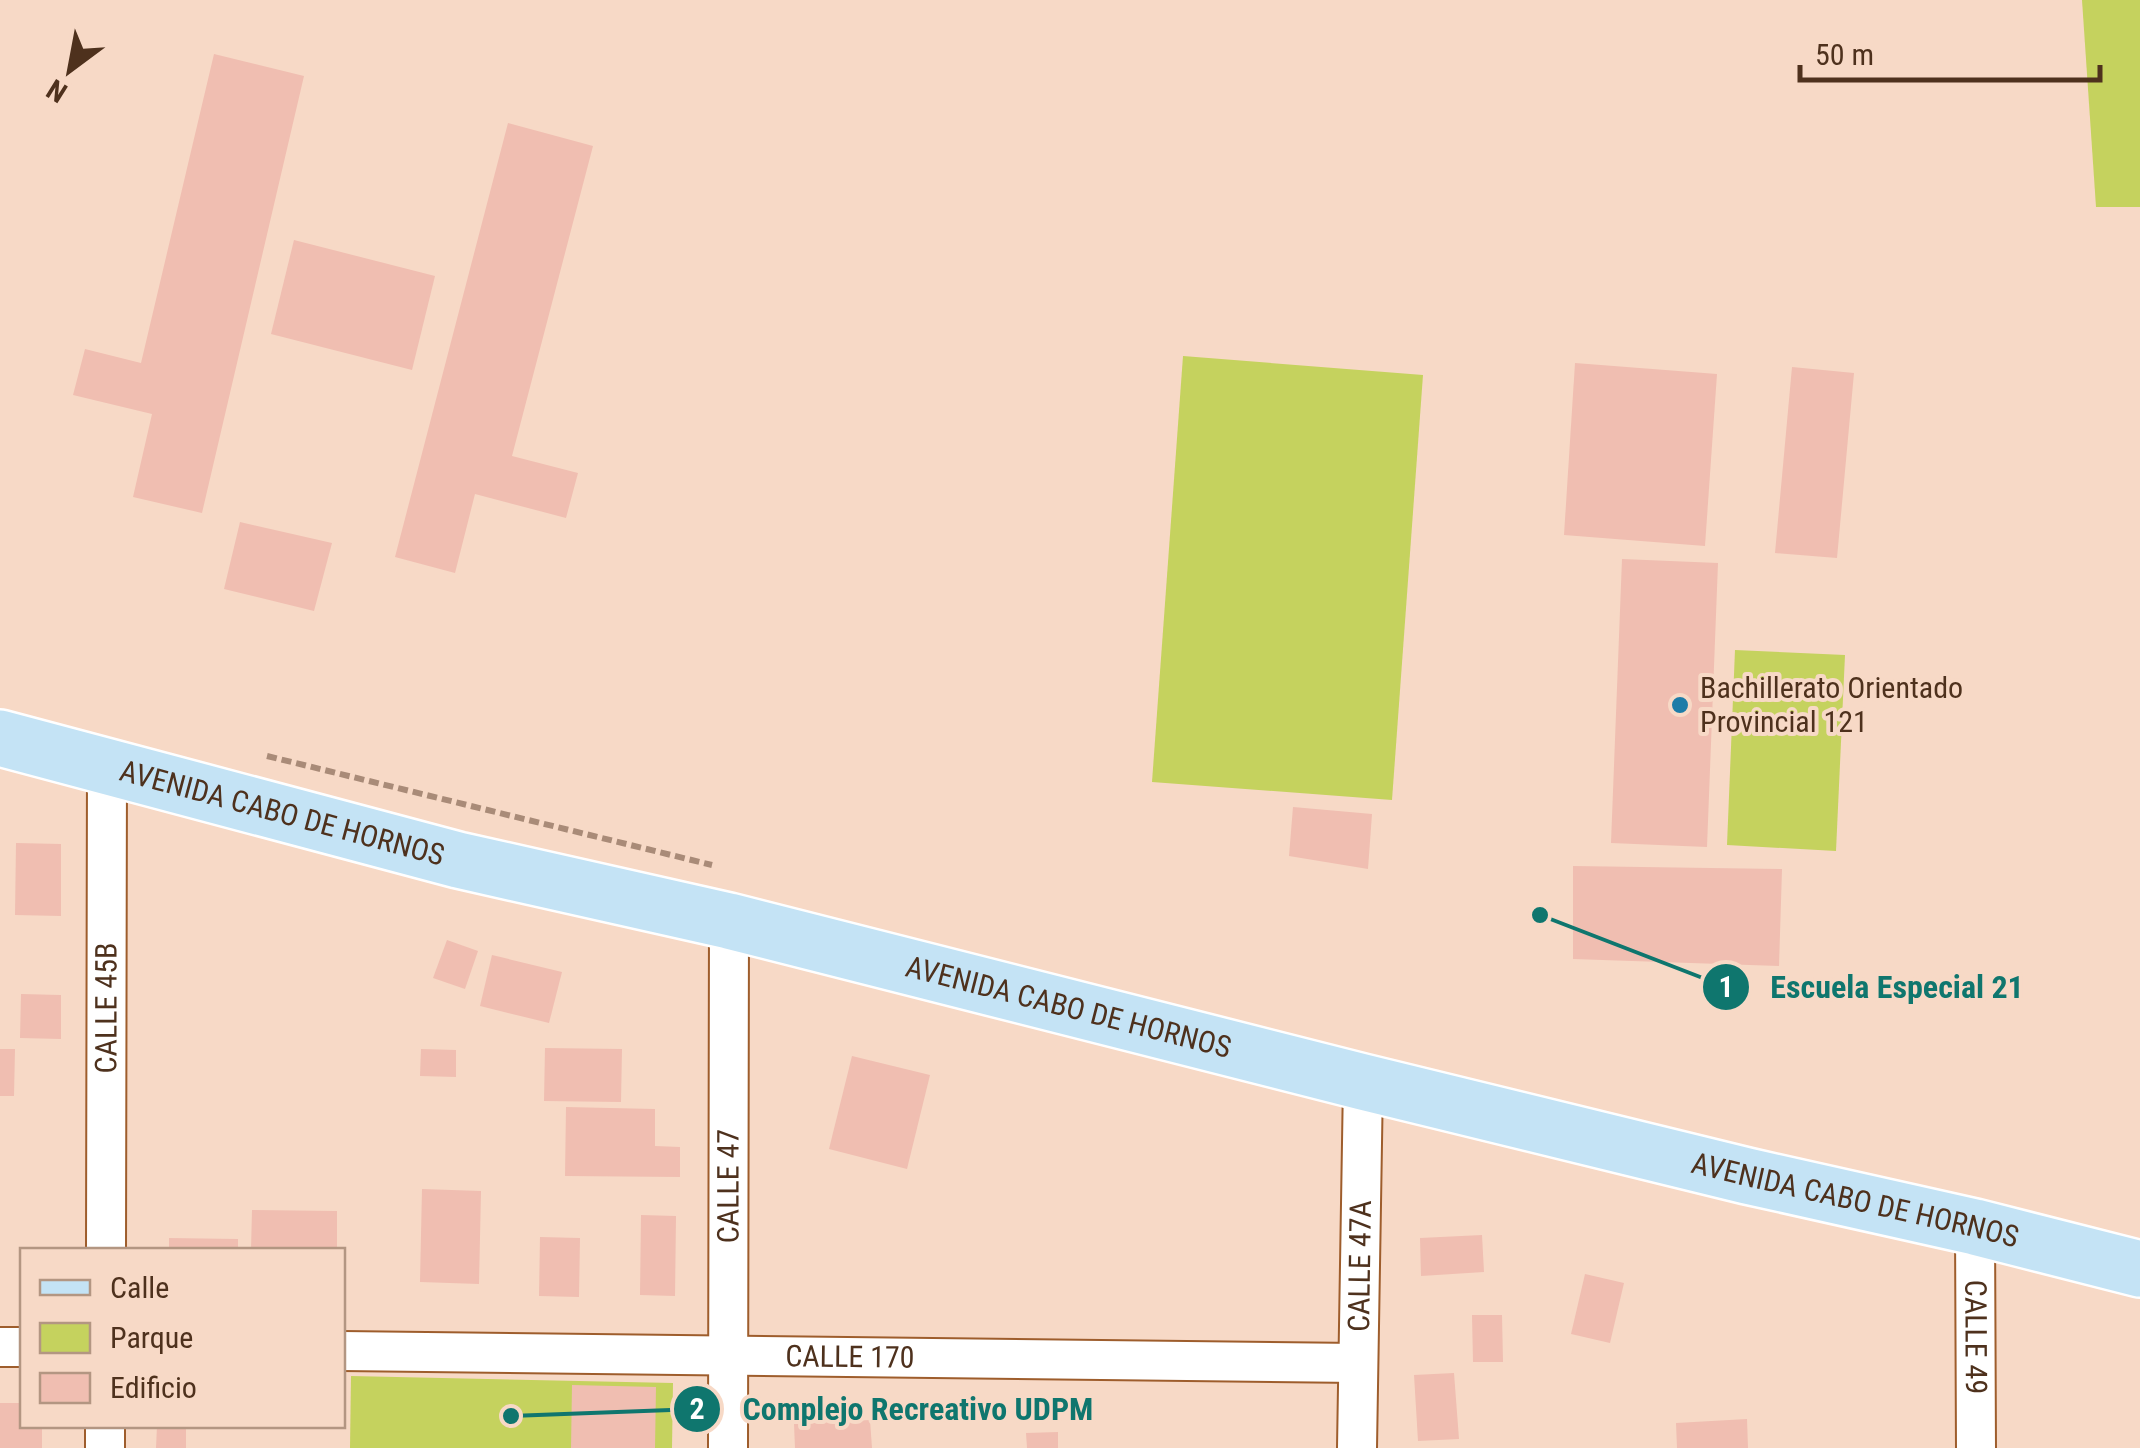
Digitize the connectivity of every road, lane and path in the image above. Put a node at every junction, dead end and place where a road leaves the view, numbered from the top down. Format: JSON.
{"nodes":[{"id":1,"x":0,"y":738,"type":"edge"},
{"id":2,"x":107,"y":766,"type":"junction"},
{"id":3,"x":730,"y":921,"type":"junction"},
{"id":4,"x":1363,"y":1082,"type":"junction"},
{"id":5,"x":1975,"y":1227,"type":"junction"},
{"id":6,"x":106,"y":1248,"type":"edge"},
{"id":7,"x":2140,"y":1269,"type":"edge"},
{"id":8,"x":345,"y":1351,"type":"edge"},
{"id":9,"x":728,"y":1356,"type":"junction"},
{"id":10,"x":1358,"y":1364,"type":"junction"},
{"id":11,"x":728,"y":1448,"type":"edge"},
{"id":12,"x":1357,"y":1448,"type":"edge"},
{"id":13,"x":1976,"y":1448,"type":"edge"}],
"edges":[{"from":1,"to":2,"type":"main road","name":"AVENIDA CABO DE HORNOS"},
{"from":2,"to":3,"type":"main road","name":"AVENIDA CABO DE HORNOS"},
{"from":2,"to":6,"type":"street","name":"CALLE 45B"},
{"from":3,"to":4,"type":"main road","name":"AVENIDA CABO DE HORNOS"},
{"from":3,"to":9,"type":"street","name":"CALLE 47"},
{"from":4,"to":5,"type":"main road","name":"AVENIDA CABO DE HORNOS"},
{"from":4,"to":10,"type":"street","name":"CALLE 47A"},
{"from":5,"to":7,"type":"main road","name":"AVENIDA CABO DE HORNOS"},
{"from":5,"to":13,"type":"street","name":"CALLE 49"},
{"from":8,"to":9,"type":"street","name":"CALLE 170"},
{"from":9,"to":10,"type":"street","name":"CALLE 170"},
{"from":9,"to":11,"type":"street","name":"CALLE 47"},
{"from":10,"to":12,"type":"street","name":"CALLE 47A"}]}
